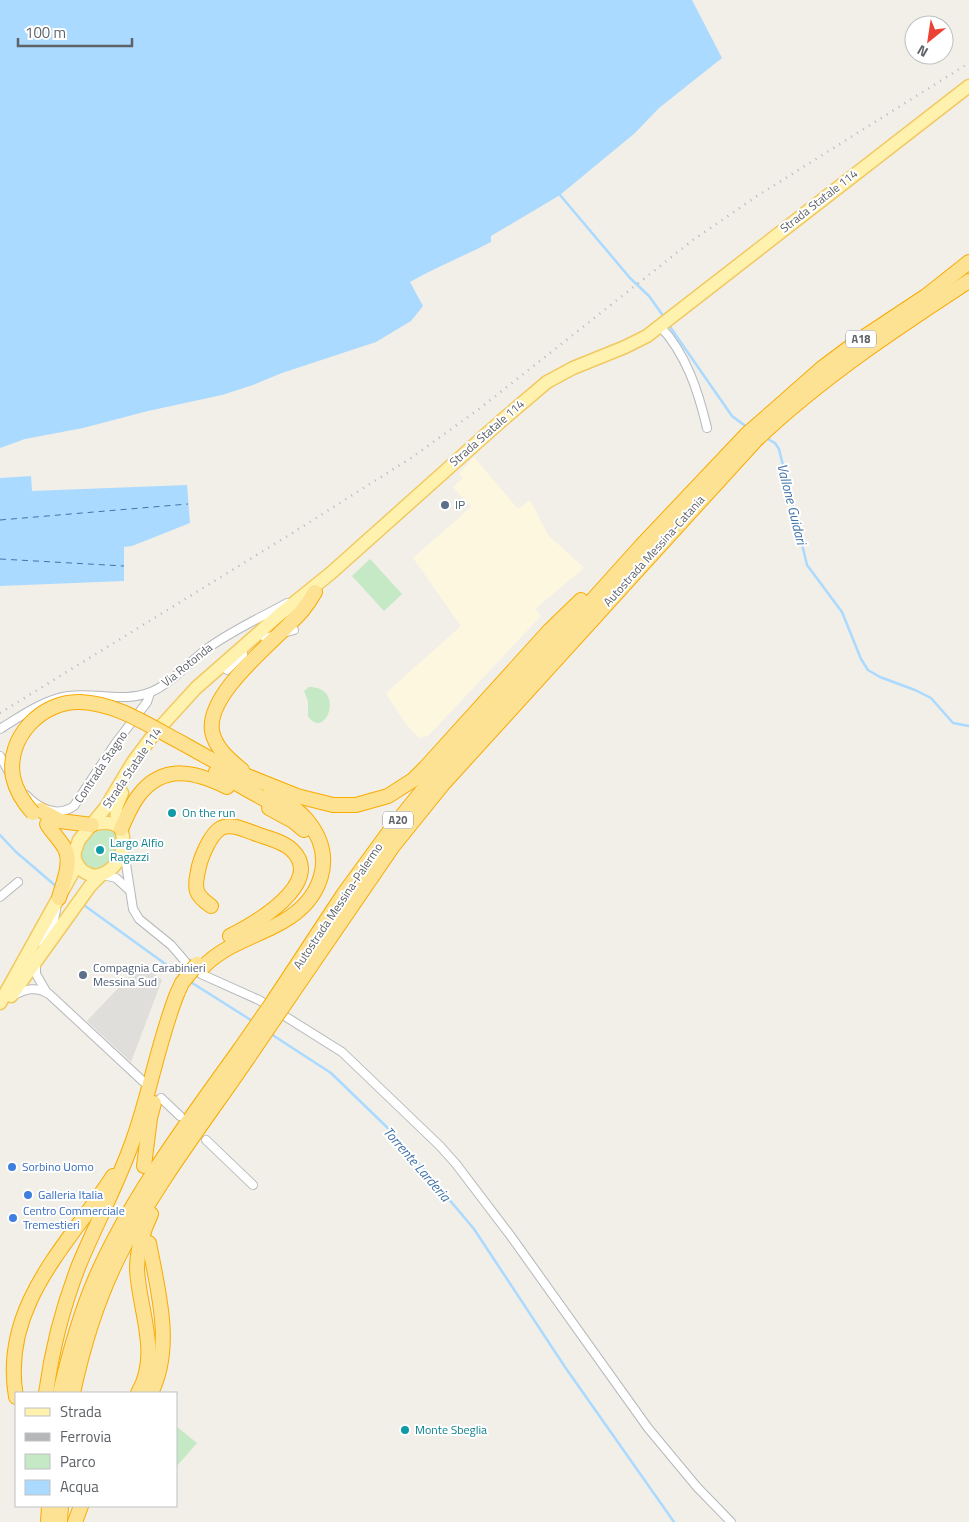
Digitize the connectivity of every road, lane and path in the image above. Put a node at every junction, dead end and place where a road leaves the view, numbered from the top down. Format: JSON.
{"nodes":[{"id":1,"x":969,"y":86,"type":"edge"},
{"id":2,"x":969,"y":262,"type":"edge"},
{"id":3,"x":969,"y":281,"type":"edge"},
{"id":4,"x":664,"y":322,"type":"junction"},
{"id":5,"x":763,"y":426,"type":"junction"},
{"id":6,"x":707,"y":428,"type":"dead end"},
{"id":7,"x":751,"y":438,"type":"junction"},
{"id":8,"x":641,"y":546,"type":"junction"},
{"id":9,"x":312,"y":591,"type":"junction"},
{"id":10,"x":253,"y":620,"type":"junction"},
{"id":11,"x":294,"y":630,"type":"joint"},
{"id":12,"x":261,"y":634,"type":"junction"},
{"id":13,"x":279,"y":634,"type":"junction"},
{"id":14,"x":224,"y":637,"type":"junction"},
{"id":15,"x":549,"y":657,"type":"junction"},
{"id":16,"x":231,"y":675,"type":"junction"},
{"id":17,"x":150,"y":693,"type":"junction"},
{"id":18,"x":0,"y":729,"type":"edge"},
{"id":19,"x":180,"y":747,"type":"junction"},
{"id":20,"x":0,"y":756,"type":"edge"},
{"id":21,"x":254,"y":779,"type":"junction"},
{"id":22,"x":37,"y":811,"type":"junction"},
{"id":23,"x":47,"y":824,"type":"junction"},
{"id":24,"x":92,"y":825,"type":"junction"},
{"id":25,"x":119,"y":828,"type":"junction"},
{"id":26,"x":304,"y":830,"type":"junction"},
{"id":27,"x":124,"y":846,"type":"junction"},
{"id":28,"x":75,"y":855,"type":"junction"},
{"id":29,"x":102,"y":875,"type":"junction"},
{"id":30,"x":18,"y":882,"type":"dead end"},
{"id":31,"x":130,"y":890,"type":"junction"},
{"id":32,"x":0,"y":897,"type":"edge"},
{"id":33,"x":59,"y":898,"type":"junction"},
{"id":34,"x":211,"y":906,"type":"dead end"},
{"id":35,"x":241,"y":930,"type":"junction"},
{"id":36,"x":36,"y":962,"type":"junction"},
{"id":37,"x":200,"y":965,"type":"junction"},
{"id":38,"x":20,"y":975,"type":"junction"},
{"id":39,"x":40,"y":988,"type":"junction"},
{"id":40,"x":12,"y":996,"type":"junction"},
{"id":41,"x":180,"y":996,"type":"junction"},
{"id":42,"x":0,"y":1003,"type":"edge"},
{"id":43,"x":0,"y":1011,"type":"edge"},
{"id":44,"x":244,"y":1057,"type":"junction"},
{"id":45,"x":148,"y":1086,"type":"dead end"},
{"id":46,"x":160,"y":1098,"type":"dead end"},
{"id":47,"x":180,"y":1116,"type":"dead end"},
{"id":48,"x":206,"y":1140,"type":"dead end"},
{"id":49,"x":128,"y":1152,"type":"junction"},
{"id":50,"x":144,"y":1166,"type":"dead end"},
{"id":51,"x":253,"y":1184,"type":"dead end"},
{"id":52,"x":149,"y":1243,"type":"dead end"},
{"id":53,"x":26,"y":1280,"type":"dead end"},
{"id":54,"x":1,"y":1357,"type":"dead end"},
{"id":55,"x":46,"y":1392,"type":"edge"},
{"id":56,"x":60,"y":1392,"type":"edge"},
{"id":57,"x":73,"y":1392,"type":"edge"},
{"id":58,"x":138,"y":1392,"type":"edge"},
{"id":59,"x":151,"y":1392,"type":"edge"},
{"id":60,"x":15,"y":1396,"type":"edge"},
{"id":61,"x":41,"y":1507,"type":"edge"},
{"id":62,"x":49,"y":1507,"type":"edge"},
{"id":63,"x":61,"y":1507,"type":"edge"},
{"id":64,"x":81,"y":1507,"type":"edge"},
{"id":65,"x":41,"y":1522,"type":"edge"},
{"id":66,"x":48,"y":1522,"type":"edge"},
{"id":67,"x":60,"y":1522,"type":"edge"},
{"id":68,"x":75,"y":1522,"type":"edge"},
{"id":69,"x":731,"y":1522,"type":"edge"}],
"edges":[{"from":1,"to":4,"type":"main road","name":"Strada Statale 114"},
{"from":2,"to":5,"type":"highway","number":"A18"},
{"from":3,"to":5,"type":"highway","number":"A18"},
{"from":4,"to":6,"type":"street"},
{"from":4,"to":9,"type":"main road","name":"Strada Statale 114"},
{"from":5,"to":7,"type":"highway","number":"A18"},
{"from":7,"to":8,"type":"highway","name":"Autostrada Messina-Catania","number":"A18"},
{"from":7,"to":15,"type":"highway","name":"Autostrada Messina-Catania","number":"A18"},
{"from":8,"to":15,"type":"highway","name":"Autostrada Messina-Catania","number":"A18"},
{"from":8,"to":21,"type":"highway"},
{"from":9,"to":10,"type":"street","name":"Via Rotonda"},
{"from":9,"to":12,"type":"main road","name":"Strada Statale 114"},
{"from":9,"to":13,"type":"highway"},
{"from":10,"to":12,"type":"street"},
{"from":10,"to":14,"type":"street","name":"Via Rotonda"},
{"from":11,"to":13,"type":"street"},
{"from":11,"to":16,"type":"highway"},
{"from":12,"to":13,"type":"street"},
{"from":12,"to":14,"type":"street"},
{"from":12,"to":16,"type":"main road","name":"Strada Statale 114"},
{"from":12,"to":24,"type":"main road","name":"Strada Statale 114"},
{"from":13,"to":16,"type":"highway"},
{"from":14,"to":17,"type":"street","name":"Via Rotonda"},
{"from":15,"to":44,"type":"highway","name":"Autostrada Messina-Palermo","number":"A20","bridge":true},
{"from":16,"to":21,"type":"highway"},
{"from":16,"to":25,"type":"main road","name":"Strada Statale 114"},
{"from":17,"to":18,"type":"street","name":"Via Rotonda"},
{"from":17,"to":20,"type":"street","name":"Contrada Stagno"},
{"from":19,"to":21,"type":"highway"},
{"from":19,"to":22,"type":"highway","bridge":true},
{"from":19,"to":26,"type":"highway"},
{"from":21,"to":37,"type":"highway"},
{"from":22,"to":23,"type":"highway"},
{"from":22,"to":24,"type":"highway"},
{"from":23,"to":28,"type":"highway"},
{"from":23,"to":33,"type":"highway"},
{"from":24,"to":25,"type":"main road"},
{"from":24,"to":28,"type":"main road"},
{"from":25,"to":26,"type":"highway"},
{"from":25,"to":27,"type":"main road"},
{"from":26,"to":35,"type":"highway"},
{"from":27,"to":29,"type":"main road"},
{"from":27,"to":31,"type":"street"},
{"from":28,"to":29,"type":"main road"},
{"from":28,"to":33,"type":"main road"},
{"from":29,"to":31,"type":"street"},
{"from":29,"to":36,"type":"main road"},
{"from":30,"to":32,"type":"street"},
{"from":31,"to":69,"type":"street"},
{"from":33,"to":38,"type":"main road"},
{"from":34,"to":35,"type":"highway"},
{"from":35,"to":37,"type":"highway"},
{"from":36,"to":38,"type":"main road"},
{"from":36,"to":39,"type":"street"},
{"from":37,"to":41,"type":"highway","bridge":true},
{"from":38,"to":39,"type":"street"},
{"from":38,"to":40,"type":"main road"},
{"from":38,"to":42,"type":"main road"},
{"from":39,"to":40,"type":"street"},
{"from":39,"to":45,"type":"street"},
{"from":40,"to":43,"type":"main road"},
{"from":41,"to":49,"type":"highway"},
{"from":41,"to":50,"type":"highway"},
{"from":44,"to":56,"type":"highway","number":"A20"},
{"from":44,"to":57,"type":"highway","number":"A20"},
{"from":44,"to":58,"type":"highway"},
{"from":46,"to":47,"type":"street"},
{"from":48,"to":51,"type":"street"},
{"from":49,"to":53,"type":"highway"},
{"from":49,"to":55,"type":"highway"},
{"from":52,"to":59,"type":"highway"},
{"from":54,"to":60,"type":"highway"},
{"from":61,"to":65,"type":"highway"},
{"from":62,"to":66,"type":"highway"},
{"from":63,"to":67,"type":"highway"},
{"from":64,"to":68,"type":"highway"}]}
